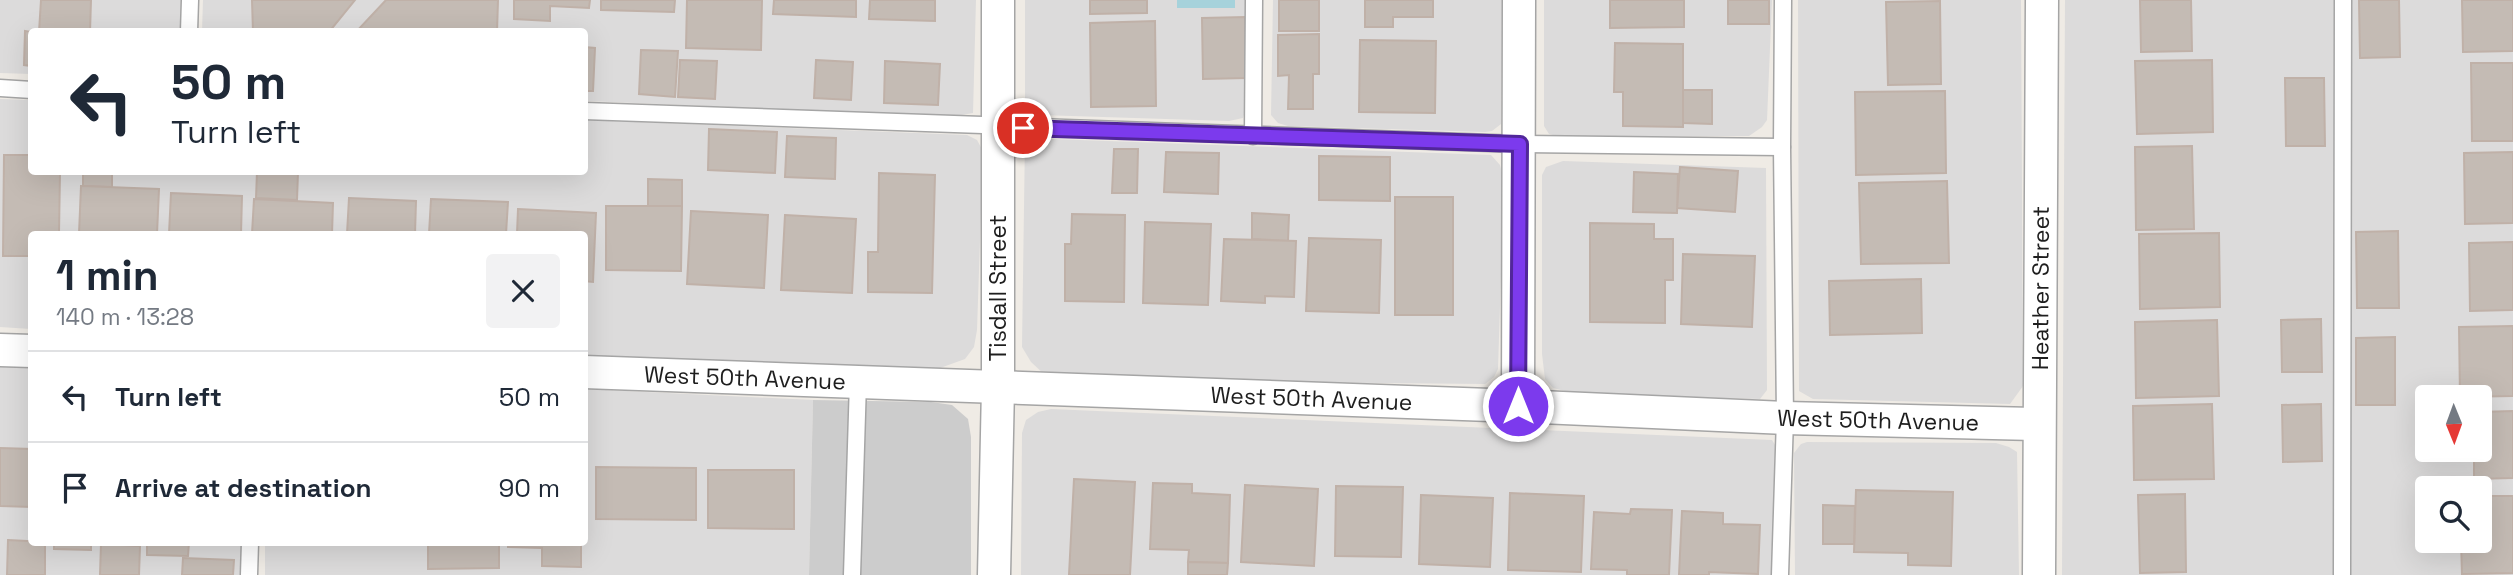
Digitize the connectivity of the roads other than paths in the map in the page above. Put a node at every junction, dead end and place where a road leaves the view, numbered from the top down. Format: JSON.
{"nodes":[{"id":1,"x":190,"y":0,"type":"edge"},
{"id":2,"x":998,"y":0,"type":"edge"},
{"id":3,"x":1254,"y":0,"type":"edge"},
{"id":4,"x":1519,"y":0,"type":"edge"},
{"id":5,"x":1783,"y":0,"type":"edge"},
{"id":6,"x":2042,"y":0,"type":"edge"},
{"id":7,"x":2343,"y":0,"type":"edge"},
{"id":8,"x":189,"y":28,"type":"edge"},
{"id":9,"x":0,"y":88,"type":"edge"},
{"id":10,"x":28,"y":90,"type":"edge"},
{"id":11,"x":588,"y":111,"type":"edge"},
{"id":12,"x":998,"y":127,"type":"junction"},
{"id":13,"x":1253,"y":136,"type":"junction"},
{"id":14,"x":1520,"y":144,"type":"junction"},
{"id":15,"x":1782,"y":148,"type":"junction"},
{"id":16,"x":0,"y":350,"type":"edge"},
{"id":17,"x":28,"y":351,"type":"edge"},
{"id":18,"x":588,"y":372,"type":"edge"},
{"id":19,"x":858,"y":382,"type":"junction"},
{"id":20,"x":998,"y":387,"type":"junction"},
{"id":21,"x":1518,"y":406,"type":"junction"},
{"id":22,"x":1785,"y":418,"type":"junction"},
{"id":23,"x":2039,"y":424,"type":"junction"},
{"id":24,"x":250,"y":546,"type":"edge"},
{"id":25,"x":249,"y":575,"type":"edge"},
{"id":26,"x":852,"y":575,"type":"edge"},
{"id":27,"x":995,"y":575,"type":"edge"},
{"id":28,"x":1780,"y":575,"type":"edge"},
{"id":29,"x":2039,"y":575,"type":"edge"},
{"id":30,"x":2342,"y":575,"type":"edge"}],
"edges":[{"from":1,"to":8,"type":"lane"},
{"from":2,"to":12,"type":"street","name":"Tisdall Street"},
{"from":3,"to":13,"type":"lane"},
{"from":4,"to":14,"type":"street"},
{"from":5,"to":15,"type":"lane"},
{"from":6,"to":23,"type":"street","name":"Heather Street"},
{"from":7,"to":30,"type":"lane"},
{"from":9,"to":10,"type":"lane"},
{"from":11,"to":12,"type":"lane"},
{"from":12,"to":13,"type":"lane"},
{"from":12,"to":20,"type":"street","name":"Tisdall Street"},
{"from":13,"to":14,"type":"lane"},
{"from":14,"to":15,"type":"lane"},
{"from":14,"to":21,"type":"street"},
{"from":15,"to":22,"type":"lane"},
{"from":16,"to":17,"type":"street"},
{"from":18,"to":19,"type":"street","name":"West 50th Avenue"},
{"from":19,"to":20,"type":"street","name":"West 50th Avenue"},
{"from":19,"to":26,"type":"lane"},
{"from":20,"to":21,"type":"street","name":"West 50th Avenue"},
{"from":20,"to":27,"type":"street","name":"Tisdall Street"},
{"from":21,"to":22,"type":"street","name":"West 50th Avenue"},
{"from":22,"to":23,"type":"street","name":"West 50th Avenue"},
{"from":22,"to":28,"type":"lane"},
{"from":23,"to":29,"type":"street","name":"Heather Street"},
{"from":24,"to":25,"type":"lane"}]}
